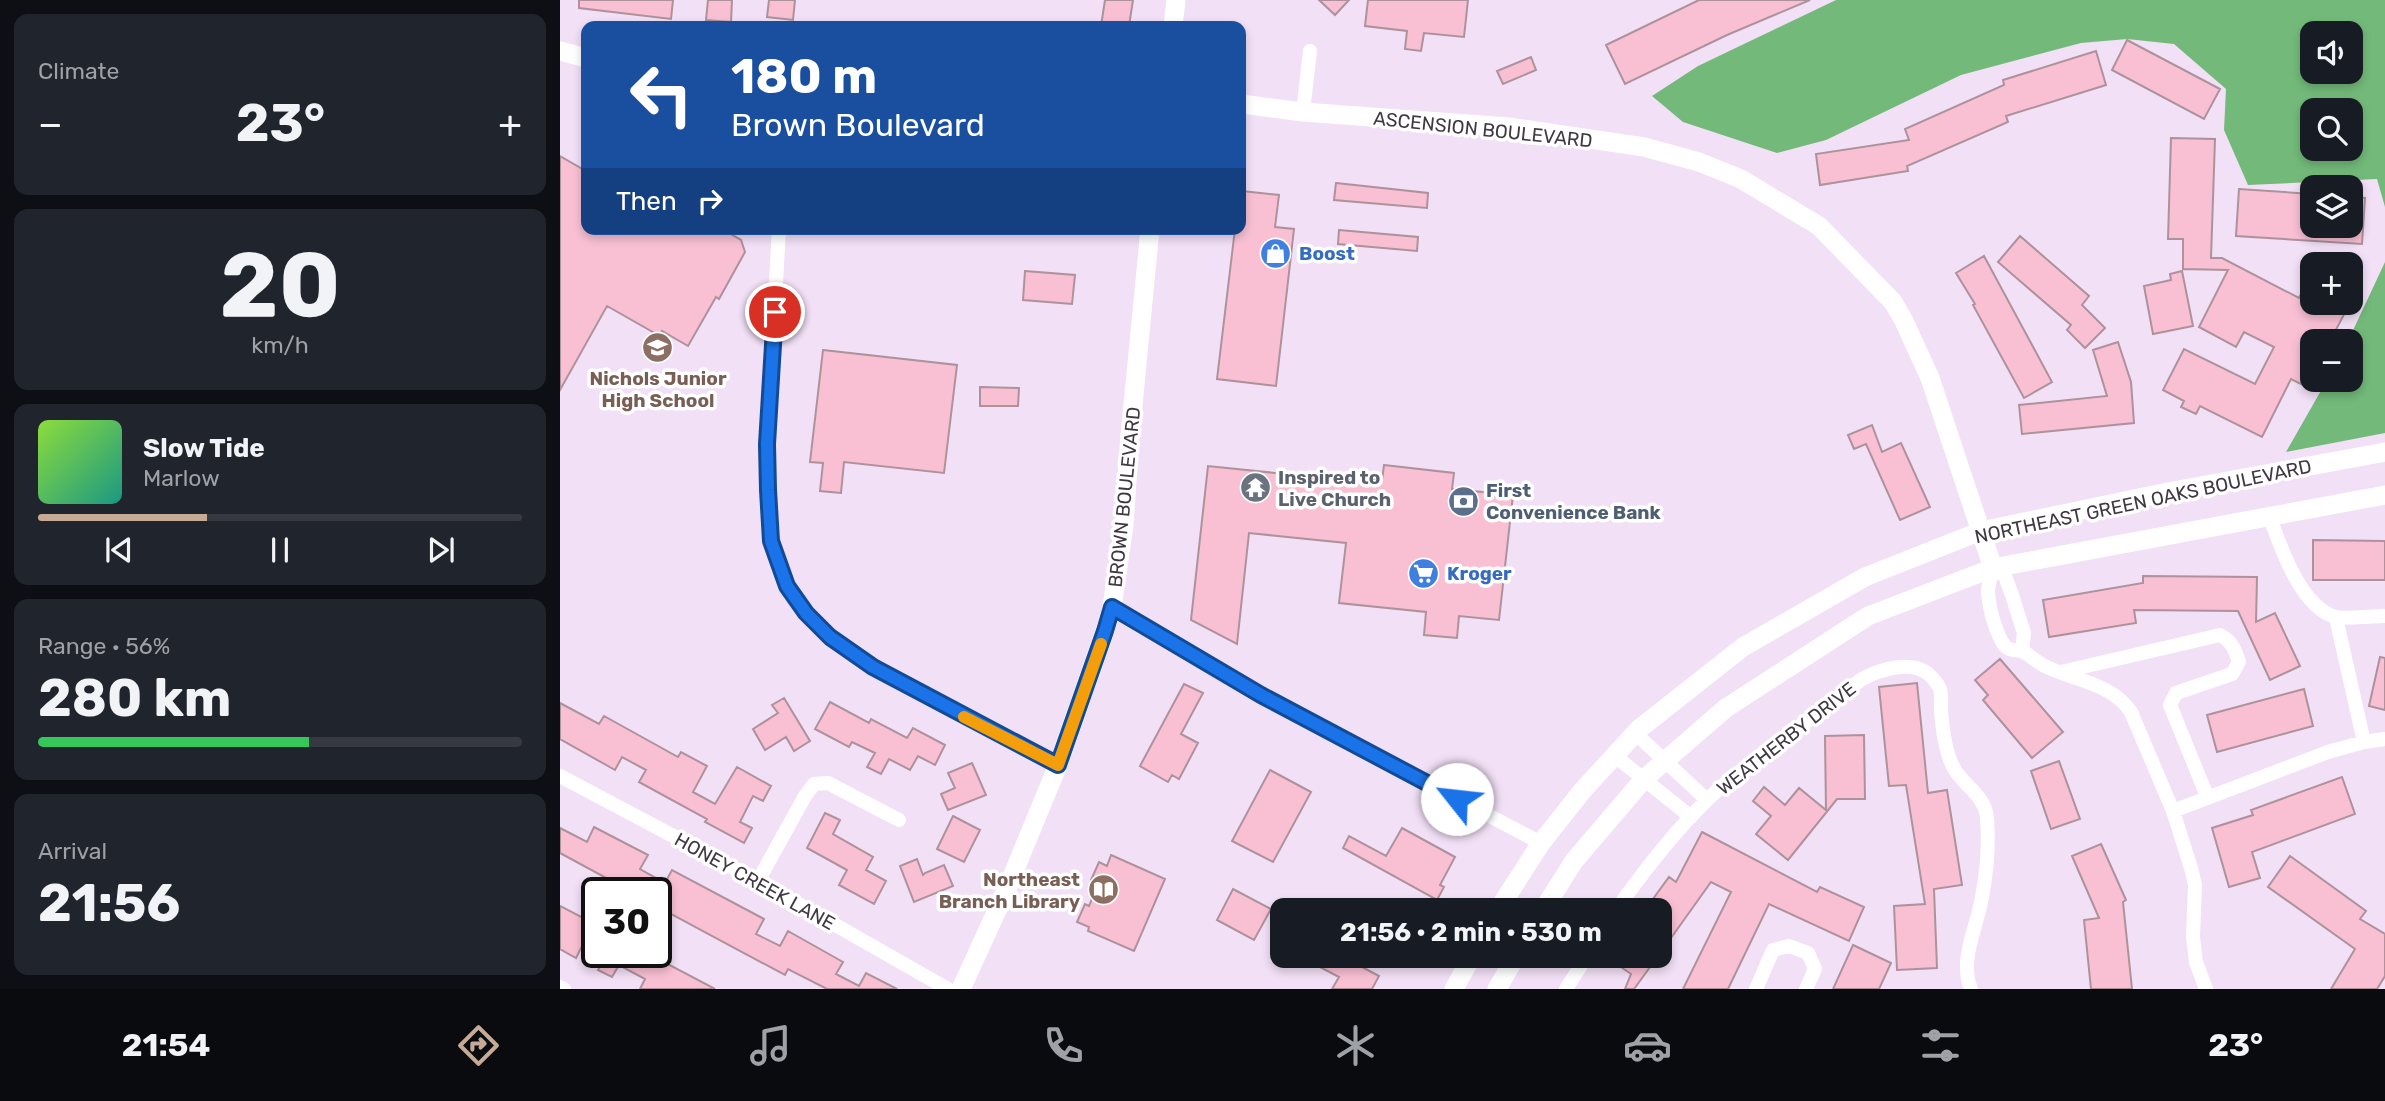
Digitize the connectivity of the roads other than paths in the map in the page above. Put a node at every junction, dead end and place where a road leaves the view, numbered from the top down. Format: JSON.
{"nodes":[{"id":1,"x":1176,"y":0,"type":"edge"},
{"id":2,"x":1174,"y":21,"type":"edge"},
{"id":3,"x":560,"y":51,"type":"edge"},
{"id":4,"x":1310,"y":51,"type":"dead end"},
{"id":5,"x":581,"y":57,"type":"edge"},
{"id":6,"x":1246,"y":105,"type":"edge"},
{"id":7,"x":1303,"y":112,"type":"junction"},
{"id":8,"x":779,"y":235,"type":"edge"},
{"id":9,"x":1149,"y":235,"type":"edge"},
{"id":10,"x":2385,"y":452,"type":"edge"},
{"id":11,"x":2385,"y":495,"type":"edge"},
{"id":12,"x":2269,"y":515,"type":"junction"},
{"id":13,"x":1981,"y":531,"type":"junction"},
{"id":14,"x":1993,"y":568,"type":"junction"},
{"id":15,"x":1112,"y":607,"type":"junction"},
{"id":16,"x":2385,"y":616,"type":"edge"},
{"id":17,"x":2336,"y":618,"type":"junction"},
{"id":18,"x":2022,"y":651,"type":"junction"},
{"id":19,"x":2060,"y":672,"type":"junction"},
{"id":20,"x":1635,"y":733,"type":"junction"},
{"id":21,"x":2385,"y":739,"type":"edge"},
{"id":22,"x":2364,"y":741,"type":"junction"},
{"id":23,"x":1615,"y":756,"type":"junction"},
{"id":24,"x":1665,"y":761,"type":"junction"},
{"id":25,"x":1058,"y":765,"type":"junction"},
{"id":26,"x":560,"y":776,"type":"edge"},
{"id":27,"x":1644,"y":779,"type":"junction"},
{"id":28,"x":2207,"y":796,"type":"junction"},
{"id":29,"x":1706,"y":800,"type":"junction"},
{"id":30,"x":2173,"y":811,"type":"junction"},
{"id":31,"x":1691,"y":817,"type":"junction"},
{"id":32,"x":899,"y":820,"type":"dead end"},
{"id":33,"x":1541,"y":843,"type":"junction"},
{"id":34,"x":758,"y":881,"type":"junction"},
{"id":35,"x":1506,"y":898,"type":"edge"},
{"id":36,"x":1551,"y":898,"type":"edge"},
{"id":37,"x":1625,"y":898,"type":"edge"},
{"id":38,"x":1465,"y":968,"type":"edge"},
{"id":39,"x":1509,"y":968,"type":"edge"},
{"id":40,"x":1575,"y":968,"type":"edge"},
{"id":41,"x":948,"y":989,"type":"edge"},
{"id":42,"x":961,"y":989,"type":"edge"},
{"id":43,"x":1454,"y":989,"type":"edge"},
{"id":44,"x":1497,"y":989,"type":"edge"},
{"id":45,"x":1566,"y":989,"type":"edge"},
{"id":46,"x":1756,"y":989,"type":"edge"},
{"id":47,"x":1806,"y":989,"type":"edge"},
{"id":48,"x":1971,"y":989,"type":"edge"},
{"id":49,"x":2206,"y":989,"type":"edge"}],
"edges":[{"from":1,"to":2,"type":"main road"},
{"from":3,"to":5,"type":"main road"},
{"from":4,"to":7,"type":"street"},
{"from":6,"to":7,"type":"main road","name":"ASCENSION BOULEVARD"},
{"from":7,"to":13,"type":"main road","name":"ASCENSION BOULEVARD"},
{"from":8,"to":25,"type":"street"},
{"from":9,"to":15,"type":"main road","name":"BROWN BOULEVARD"},
{"from":10,"to":13,"type":"main road","name":"NORTHEAST GREEN OAKS BOULEVARD"},
{"from":11,"to":12,"type":"main road","name":"NORTHEAST GREEN OAKS BOULEVARD"},
{"from":12,"to":14,"type":"main road","name":"NORTHEAST GREEN OAKS BOULEVARD"},
{"from":12,"to":17,"type":"street"},
{"from":13,"to":14,"type":"main road","name":"ASCENSION BOULEVARD"},
{"from":13,"to":20,"type":"main road","name":"NORTHEAST GREEN OAKS BOULEVARD"},
{"from":14,"to":18,"type":"street"},
{"from":14,"to":18,"type":"street"},
{"from":14,"to":24,"type":"main road","name":"NORTHEAST GREEN OAKS BOULEVARD"},
{"from":15,"to":25,"type":"main road","name":"BROWN BOULEVARD"},
{"from":15,"to":33,"type":"street"},
{"from":16,"to":17,"type":"street"},
{"from":17,"to":22,"type":"street"},
{"from":18,"to":19,"type":"street"},
{"from":19,"to":28,"type":"street"},
{"from":19,"to":30,"type":"street"},
{"from":20,"to":23,"type":"main road","name":"NORTHEAST GREEN OAKS BOULEVARD"},
{"from":20,"to":24,"type":"street"},
{"from":21,"to":22,"type":"street"},
{"from":22,"to":28,"type":"street"},
{"from":23,"to":27,"type":"street"},
{"from":23,"to":33,"type":"main road","name":"NORTHEAST GREEN OAKS BOULEVARD"},
{"from":24,"to":27,"type":"main road","name":"NORTHEAST GREEN OAKS BOULEVARD"},
{"from":24,"to":29,"type":"street"},
{"from":25,"to":42,"type":"main road","name":"BROWN BOULEVARD"},
{"from":26,"to":34,"type":"street","name":"HONEY CREEK LANE"},
{"from":27,"to":31,"type":"street"},
{"from":27,"to":36,"type":"main road","name":"NORTHEAST GREEN OAKS BOULEVARD"},
{"from":28,"to":30,"type":"street"},
{"from":29,"to":31,"type":"street","name":"WEATHERBY DRIVE"},
{"from":29,"to":48,"type":"street","name":"WEATHERBY DRIVE"},
{"from":30,"to":49,"type":"street"},
{"from":31,"to":37,"type":"street","name":"WEATHERBY DRIVE"},
{"from":32,"to":34,"type":"street"},
{"from":33,"to":35,"type":"main road","name":"NORTHEAST GREEN OAKS BOULEVARD"},
{"from":34,"to":41,"type":"street","name":"HONEY CREEK LANE"},
{"from":38,"to":43,"type":"main road"},
{"from":39,"to":44,"type":"main road"},
{"from":40,"to":45,"type":"street"},
{"from":46,"to":47,"type":"street"}]}
